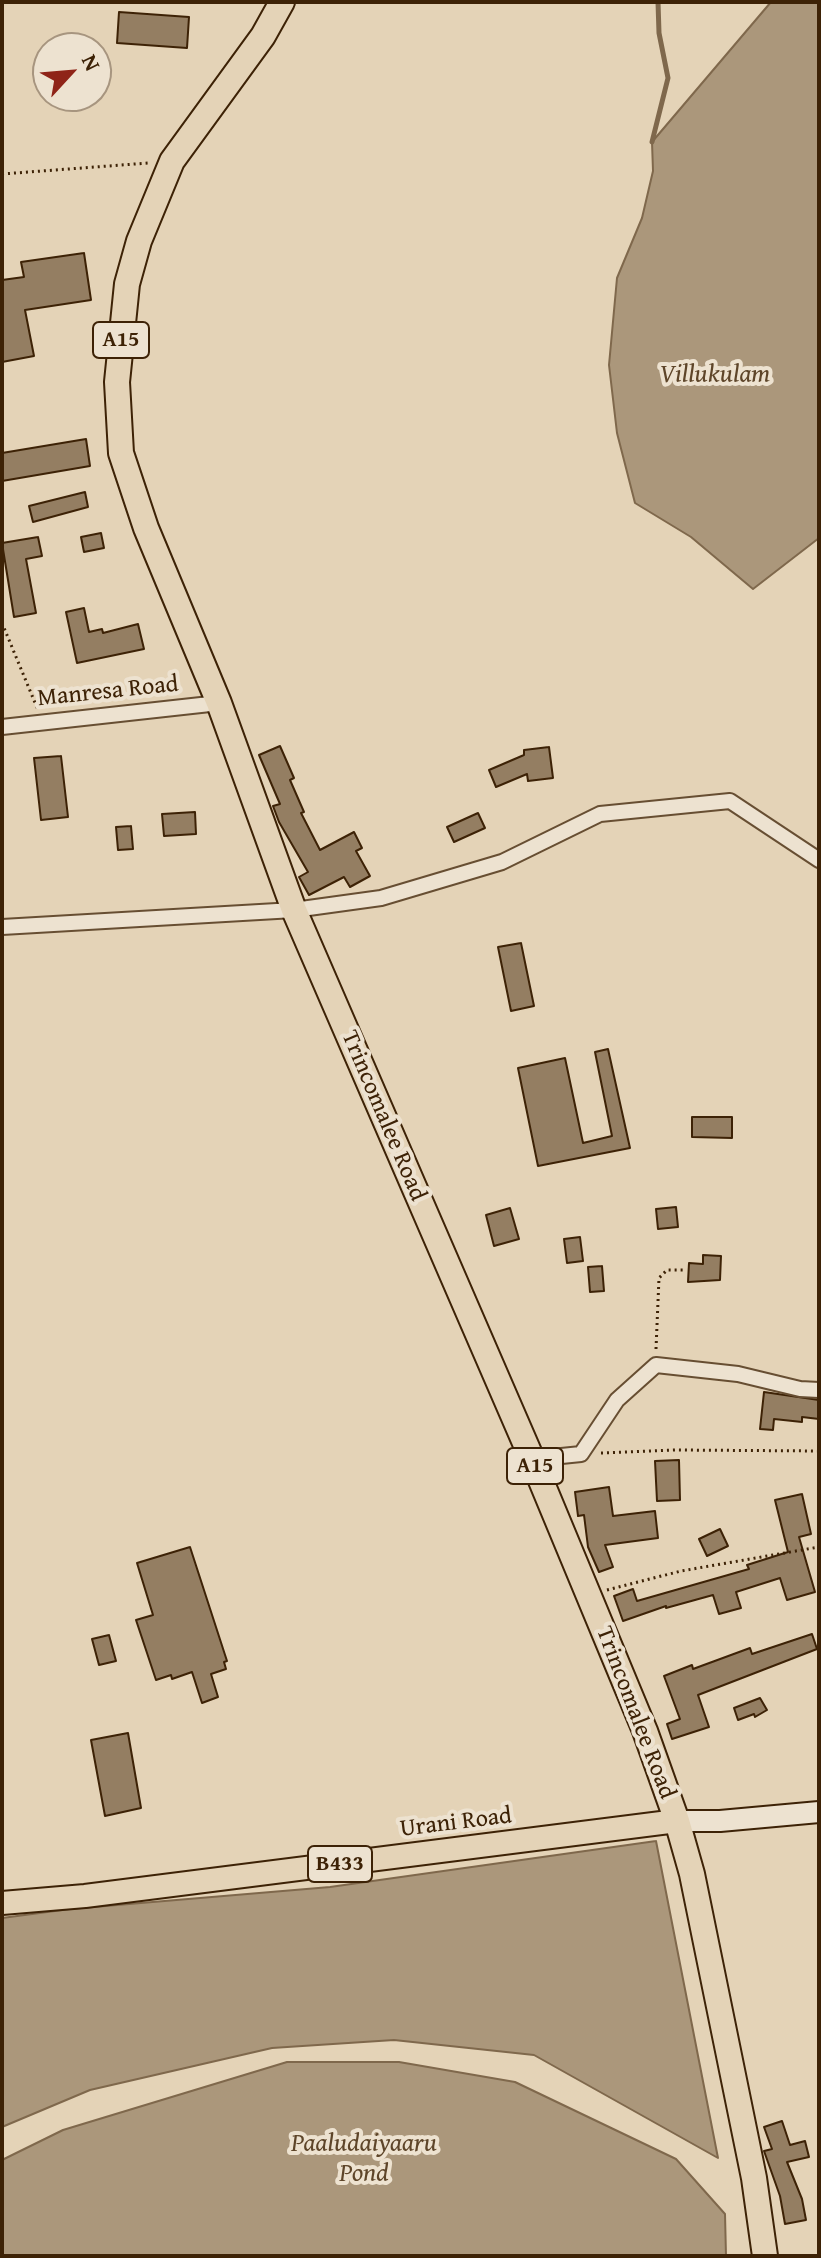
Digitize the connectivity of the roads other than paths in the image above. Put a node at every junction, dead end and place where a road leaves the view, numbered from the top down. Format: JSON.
{"nodes":[{"id":1,"x":282,"y":2,"type":"edge"},
{"id":2,"x":219,"y":703,"type":"junction"},
{"id":3,"x":2,"y":727,"type":"edge"},
{"id":4,"x":819,"y":860,"type":"edge"},
{"id":5,"x":294,"y":910,"type":"junction"},
{"id":6,"x":2,"y":927,"type":"edge"},
{"id":7,"x":819,"y":1390,"type":"edge"},
{"id":8,"x":532,"y":1459,"type":"junction"},
{"id":9,"x":819,"y":1812,"type":"edge"},
{"id":10,"x":677,"y":1821,"type":"junction"},
{"id":11,"x":2,"y":1903,"type":"edge"},
{"id":12,"x":765,"y":2256,"type":"edge"}],
"edges":[{"from":1,"to":2,"type":"highway","name":"Trincomalee Road","number":"A15"},
{"from":2,"to":3,"type":"street","name":"Manresa Road"},
{"from":2,"to":5,"type":"highway","name":"Trincomalee Road","number":"A15"},
{"from":4,"to":5,"type":"street"},
{"from":5,"to":6,"type":"street"},
{"from":5,"to":8,"type":"highway","name":"Trincomalee Road","number":"A15"},
{"from":7,"to":8,"type":"street"},
{"from":8,"to":10,"type":"highway","name":"Trincomalee Road","number":"A15"},
{"from":9,"to":10,"type":"main road"},
{"from":10,"to":11,"type":"main road","name":"Urani Road","number":"B433"},
{"from":10,"to":12,"type":"highway","name":"Trincomalee Road","number":"A15"}]}
